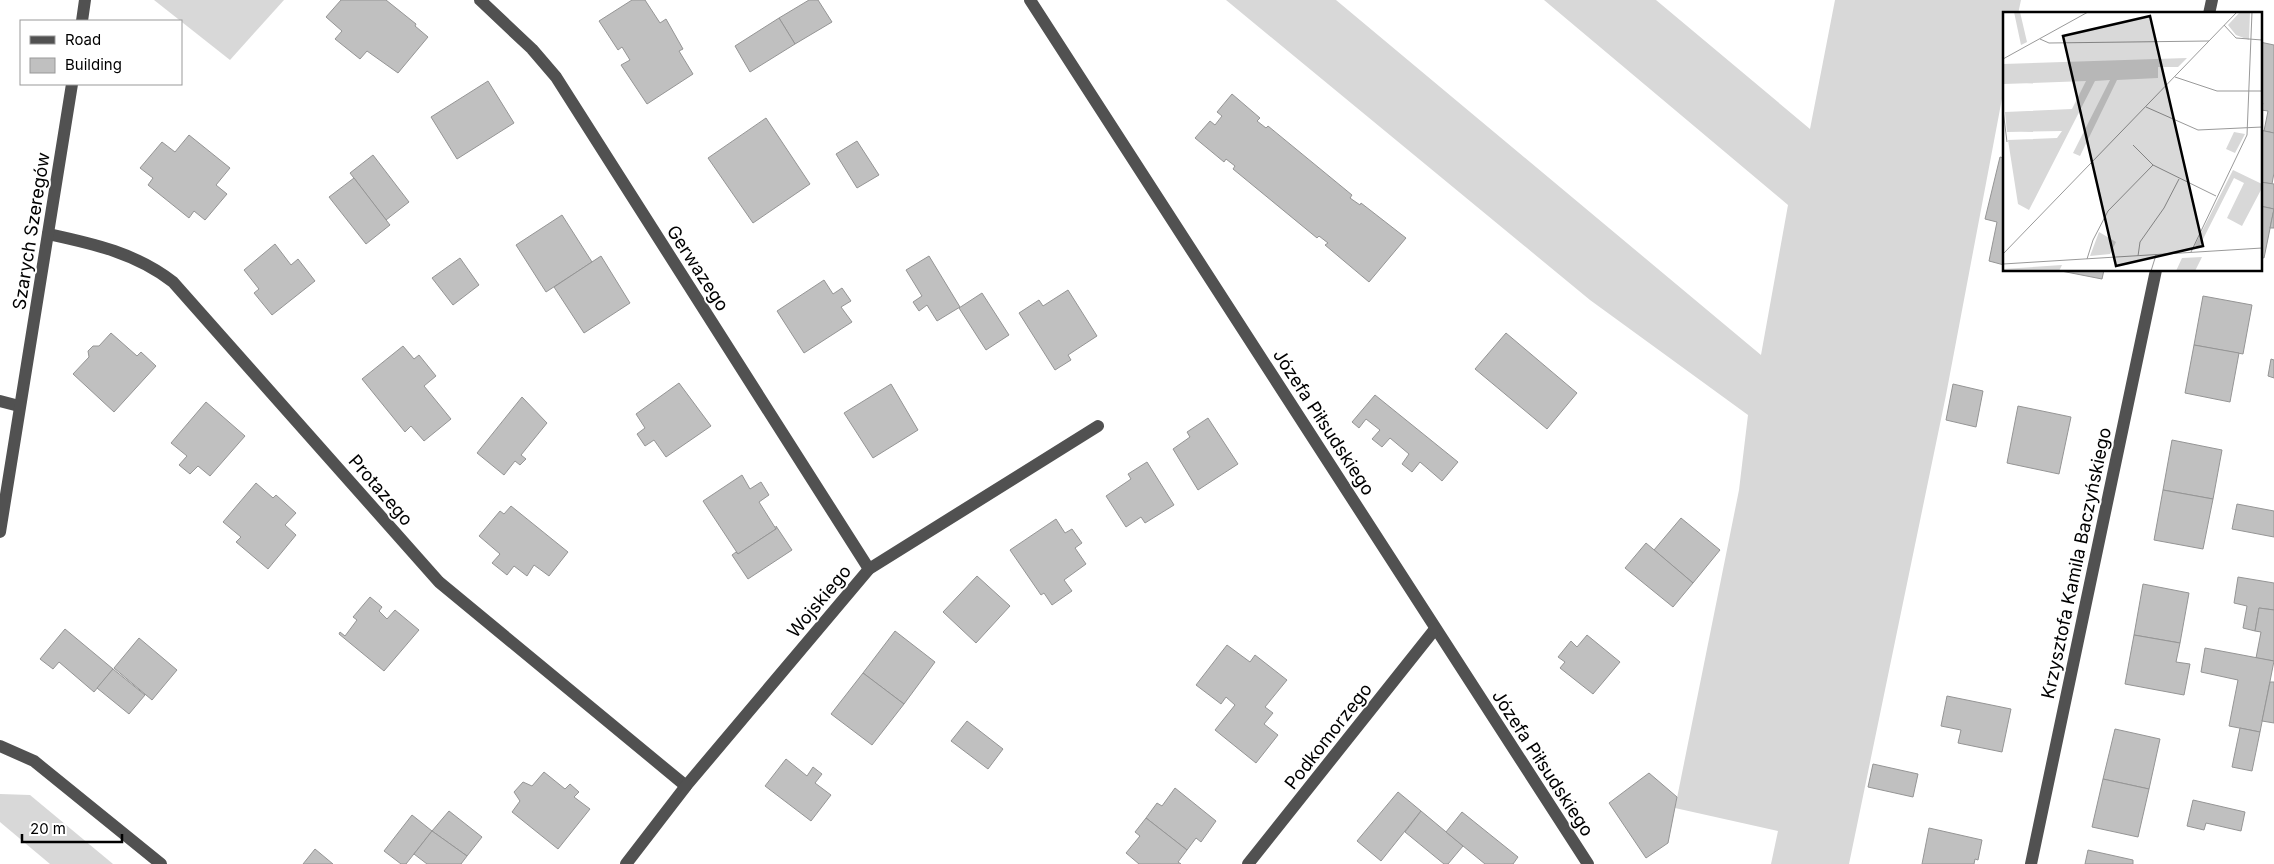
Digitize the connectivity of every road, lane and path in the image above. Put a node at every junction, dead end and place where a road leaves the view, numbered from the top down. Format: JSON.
{"nodes":[{"id":1,"x":86,"y":0,"type":"edge"},
{"id":2,"x":480,"y":0,"type":"edge"},
{"id":3,"x":1030,"y":0,"type":"edge"},
{"id":4,"x":82,"y":20,"type":"edge"},
{"id":5,"x":72,"y":85,"type":"edge"},
{"id":6,"x":48,"y":234,"type":"junction"},
{"id":7,"x":2156,"y":271,"type":"edge"},
{"id":8,"x":0,"y":401,"type":"edge"},
{"id":9,"x":19,"y":406,"type":"junction"},
{"id":10,"x":1098,"y":426,"type":"dead end"},
{"id":11,"x":0,"y":532,"type":"edge"},
{"id":12,"x":869,"y":568,"type":"junction"},
{"id":13,"x":1435,"y":629,"type":"junction"},
{"id":14,"x":0,"y":746,"type":"edge"},
{"id":15,"x":686,"y":786,"type":"junction"},
{"id":16,"x":161,"y":864,"type":"edge"},
{"id":17,"x":626,"y":864,"type":"edge"},
{"id":18,"x":1248,"y":864,"type":"edge"},
{"id":19,"x":1588,"y":864,"type":"edge"},
{"id":20,"x":2031,"y":864,"type":"edge"}],
"edges":[{"from":1,"to":4,"type":"street"},
{"from":2,"to":12,"type":"street","name":"Gerwazego"},
{"from":3,"to":13,"type":"street","name":"Józefa Piłsudskiego"},
{"from":5,"to":6,"type":"street","name":"Szarych Szeregów"},
{"from":6,"to":9,"type":"street","name":"Szarych Szeregów"},
{"from":6,"to":15,"type":"street","name":"Protazego"},
{"from":7,"to":20,"type":"street","name":"Krzysztofa Kamila Baczyńskiego"},
{"from":8,"to":9,"type":"street"},
{"from":9,"to":11,"type":"street","name":"Szarych Szeregów"},
{"from":10,"to":12,"type":"street","name":"Wojskiego"},
{"from":12,"to":15,"type":"street","name":"Wojskiego"},
{"from":13,"to":18,"type":"street","name":"Podkomorzego"},
{"from":13,"to":19,"type":"street","name":"Józefa Piłsudskiego"},
{"from":14,"to":16,"type":"street"},
{"from":15,"to":17,"type":"street","name":"Wojskiego"}]}
